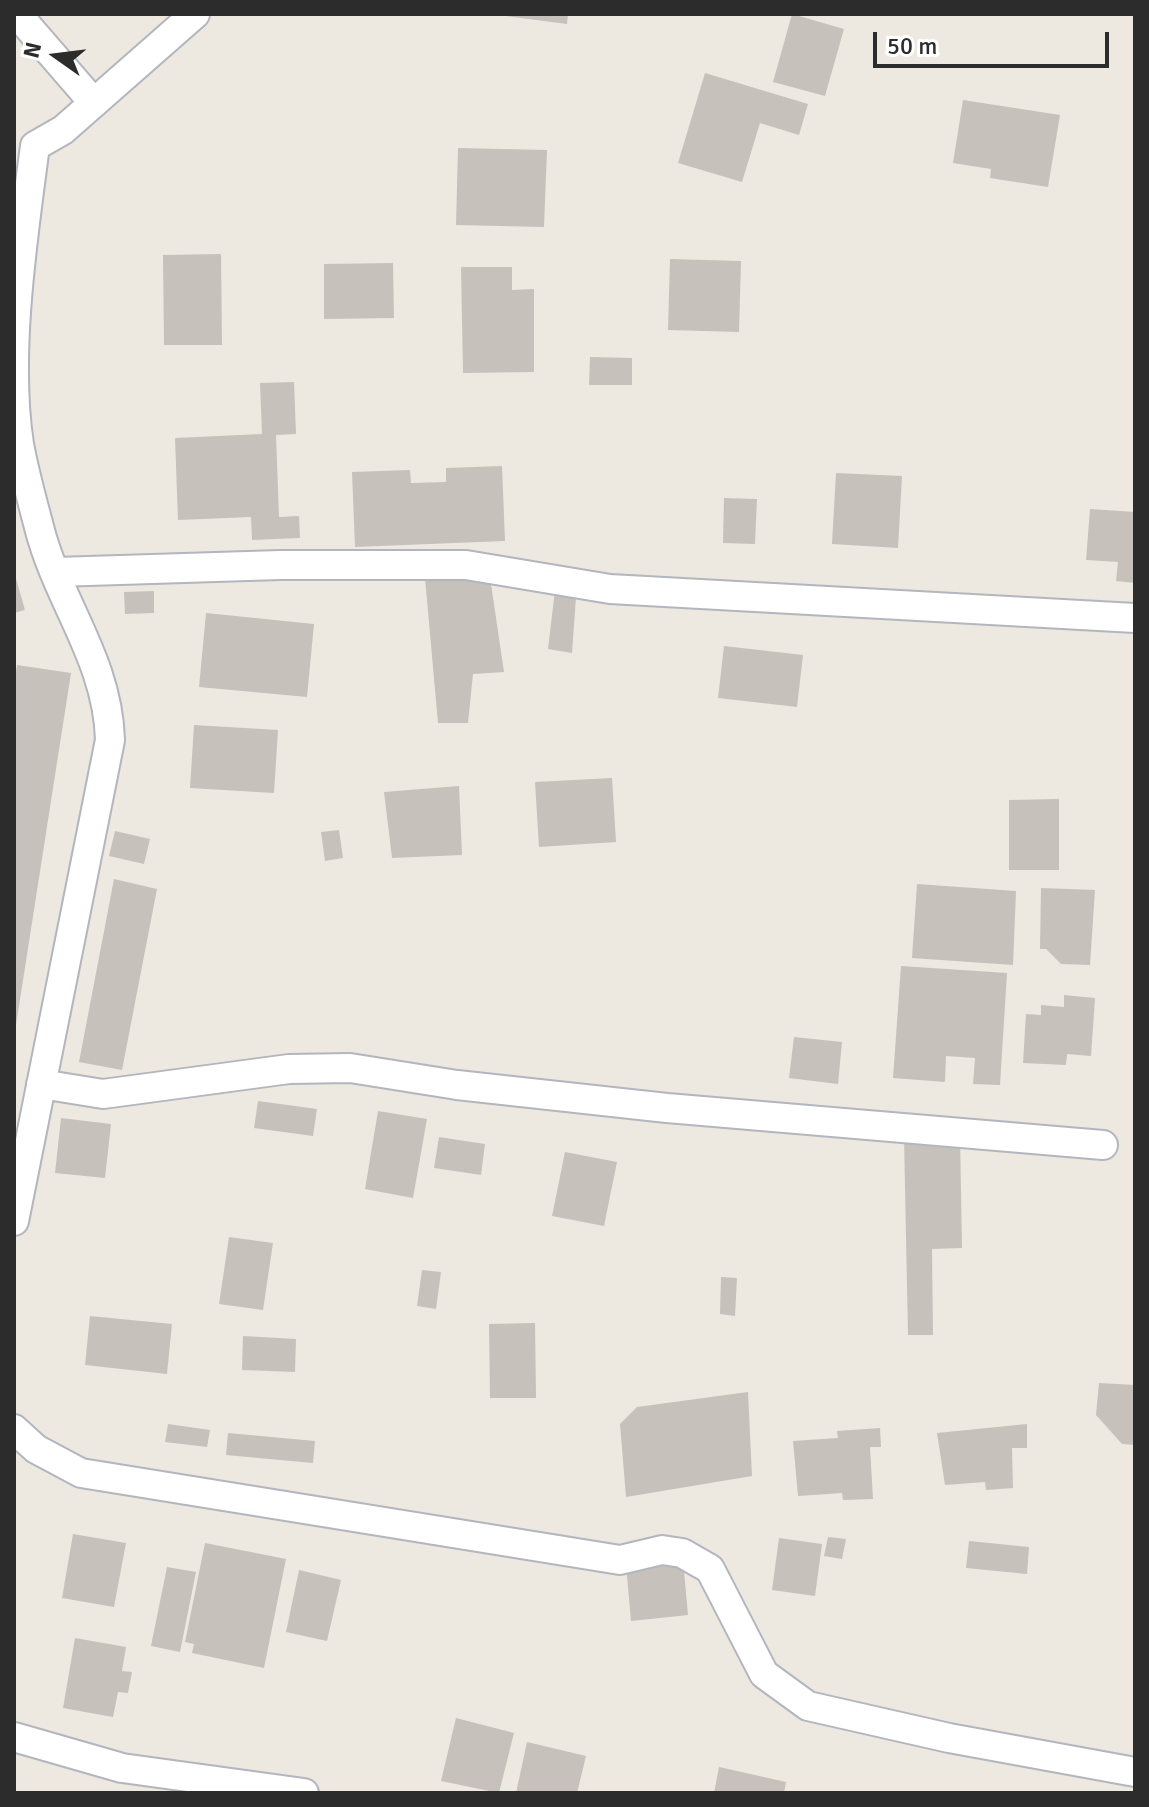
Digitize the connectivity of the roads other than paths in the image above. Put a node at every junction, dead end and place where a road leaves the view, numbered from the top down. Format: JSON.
{"nodes":[{"id":1,"x":17,"y":14,"type":"edge"},
{"id":2,"x":195,"y":14,"type":"edge"},
{"id":3,"x":94,"y":103,"type":"junction"},
{"id":4,"x":24,"y":152,"type":"edge"},
{"id":5,"x":56,"y":572,"type":"junction"},
{"id":6,"x":1135,"y":618,"type":"edge"},
{"id":7,"x":41,"y":1084,"type":"junction"},
{"id":8,"x":1103,"y":1145,"type":"dead end"},
{"id":9,"x":14,"y":1221,"type":"edge"},
{"id":10,"x":14,"y":1429,"type":"edge"},
{"id":11,"x":14,"y":1737,"type":"edge"},
{"id":12,"x":1135,"y":1772,"type":"edge"},
{"id":13,"x":194,"y":1785,"type":"edge"},
{"id":14,"x":304,"y":1793,"type":"edge"}],
"edges":[{"from":1,"to":3,"type":"street"},
{"from":2,"to":3,"type":"street"},
{"from":3,"to":4,"type":"street"},
{"from":4,"to":5,"type":"street"},
{"from":5,"to":6,"type":"street"},
{"from":5,"to":7,"type":"street"},
{"from":7,"to":8,"type":"street"},
{"from":7,"to":9,"type":"street"},
{"from":10,"to":12,"type":"street"},
{"from":11,"to":13,"type":"street"},
{"from":13,"to":14,"type":"street"}]}
